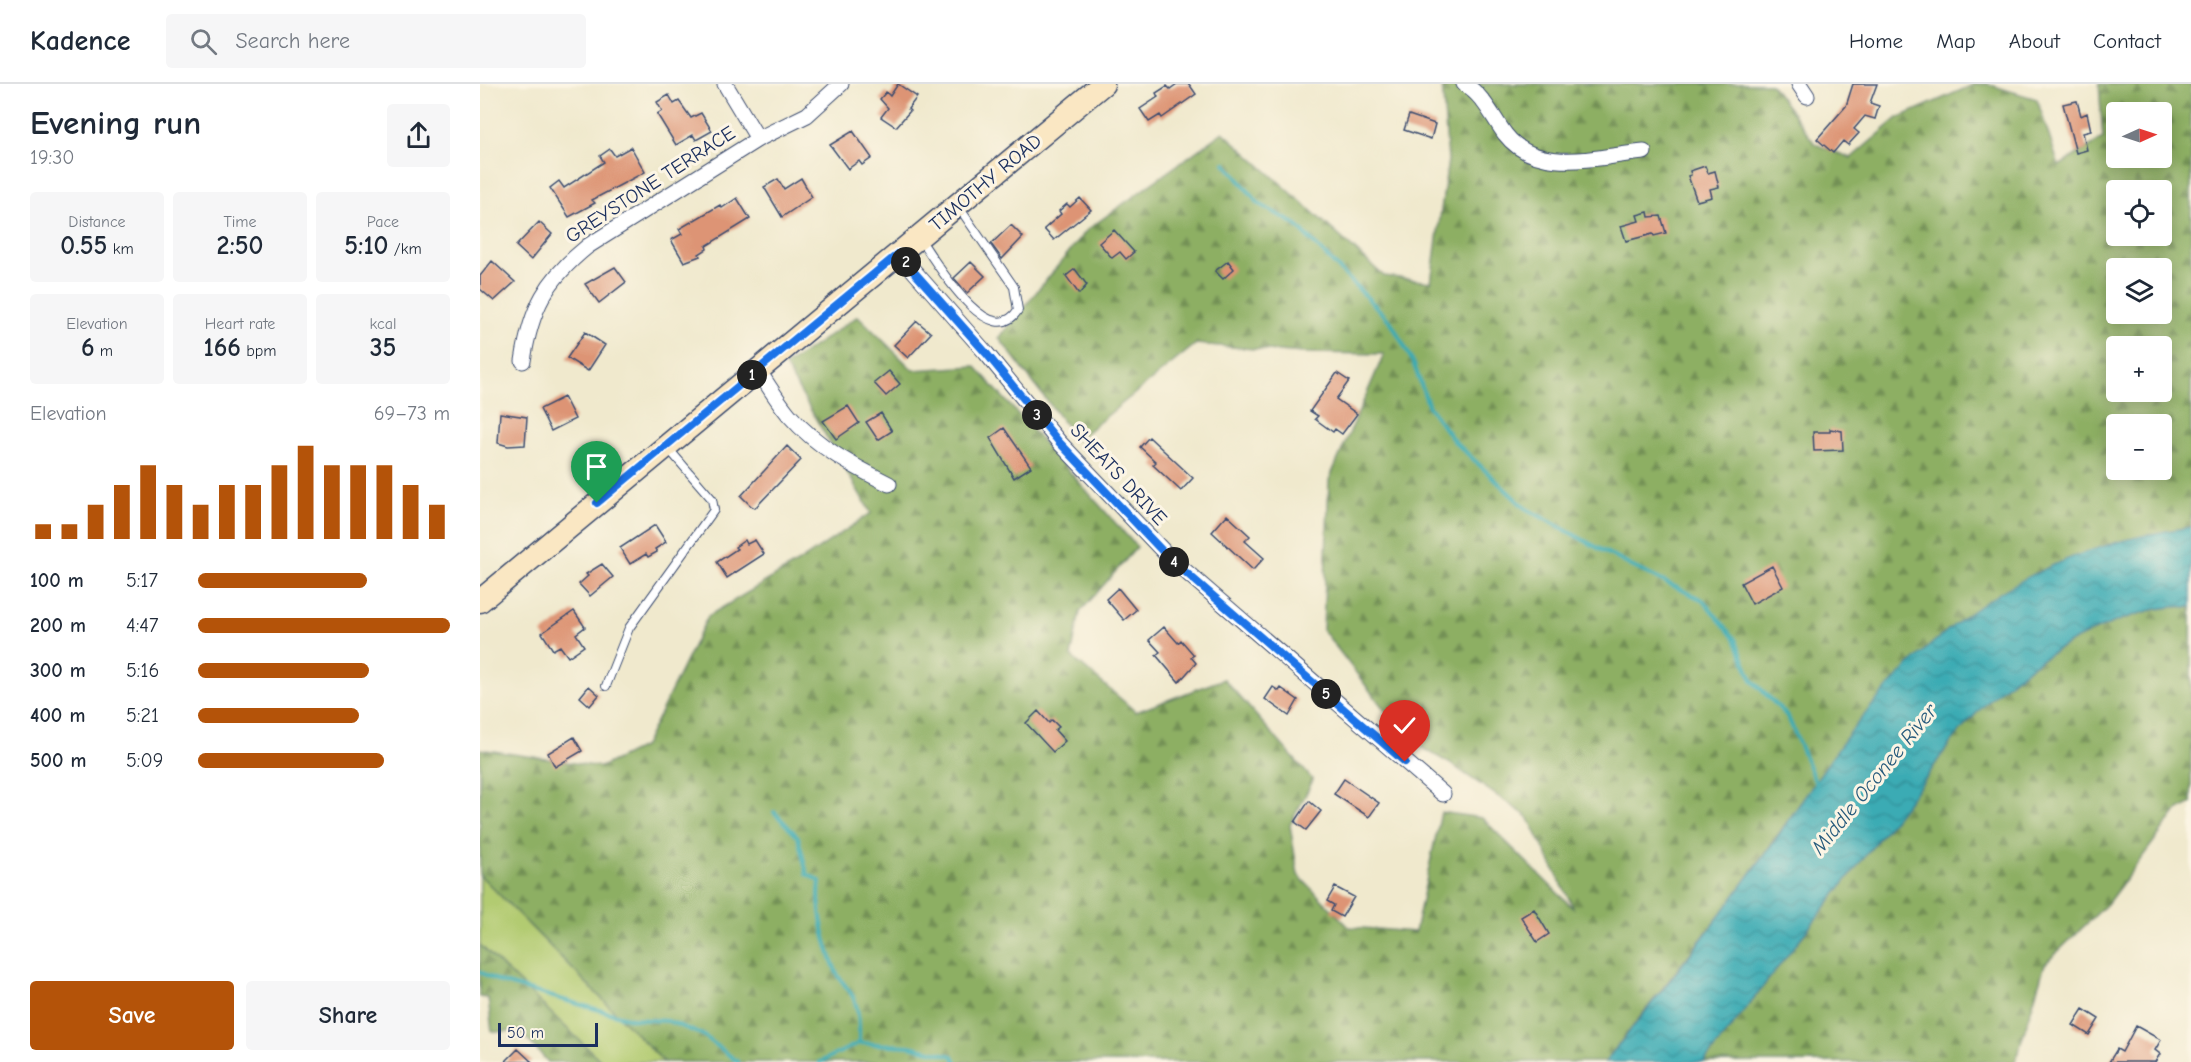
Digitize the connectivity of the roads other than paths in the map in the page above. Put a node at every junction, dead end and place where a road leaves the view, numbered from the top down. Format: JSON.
{"nodes":[{"id":1,"x":725,"y":84,"type":"edge"},
{"id":2,"x":841,"y":84,"type":"edge"},
{"id":3,"x":1103,"y":84,"type":"edge"},
{"id":4,"x":1464,"y":84,"type":"edge"},
{"id":5,"x":758,"y":139,"type":"junction"},
{"id":6,"x":1644,"y":152,"type":"dead end"},
{"id":7,"x":957,"y":205,"type":"junction"},
{"id":8,"x":919,"y":237,"type":"junction"},
{"id":9,"x":898,"y":254,"type":"junction"},
{"id":10,"x":523,"y":361,"type":"dead end"},
{"id":11,"x":758,"y":370,"type":"junction"},
{"id":12,"x":666,"y":446,"type":"junction"},
{"id":13,"x":889,"y":484,"type":"dead end"},
{"id":14,"x":480,"y":601,"type":"edge"},
{"id":15,"x":606,"y":686,"type":"dead end"},
{"id":16,"x":1443,"y":794,"type":"dead end"}],
"edges":[{"from":1,"to":5,"type":"street","name":"GREYSTONE TERRACE"},
{"from":2,"to":5,"type":"street","name":"GREYSTONE TERRACE"},
{"from":3,"to":7,"type":"main road","name":"TIMOTHY ROAD"},
{"from":4,"to":6,"type":"street"},
{"from":5,"to":10,"type":"street","name":"GREYSTONE TERRACE"},
{"from":7,"to":8,"type":"main road","name":"TIMOTHY ROAD"},
{"from":7,"to":8,"type":"lane"},
{"from":8,"to":9,"type":"main road","name":"TIMOTHY ROAD"},
{"from":9,"to":11,"type":"main road","name":"TIMOTHY ROAD"},
{"from":9,"to":16,"type":"street","name":"SHEATS DRIVE"},
{"from":11,"to":12,"type":"main road","name":"TIMOTHY ROAD"},
{"from":11,"to":13,"type":"street"},
{"from":12,"to":14,"type":"main road","name":"TIMOTHY ROAD"},
{"from":12,"to":15,"type":"lane"}]}
